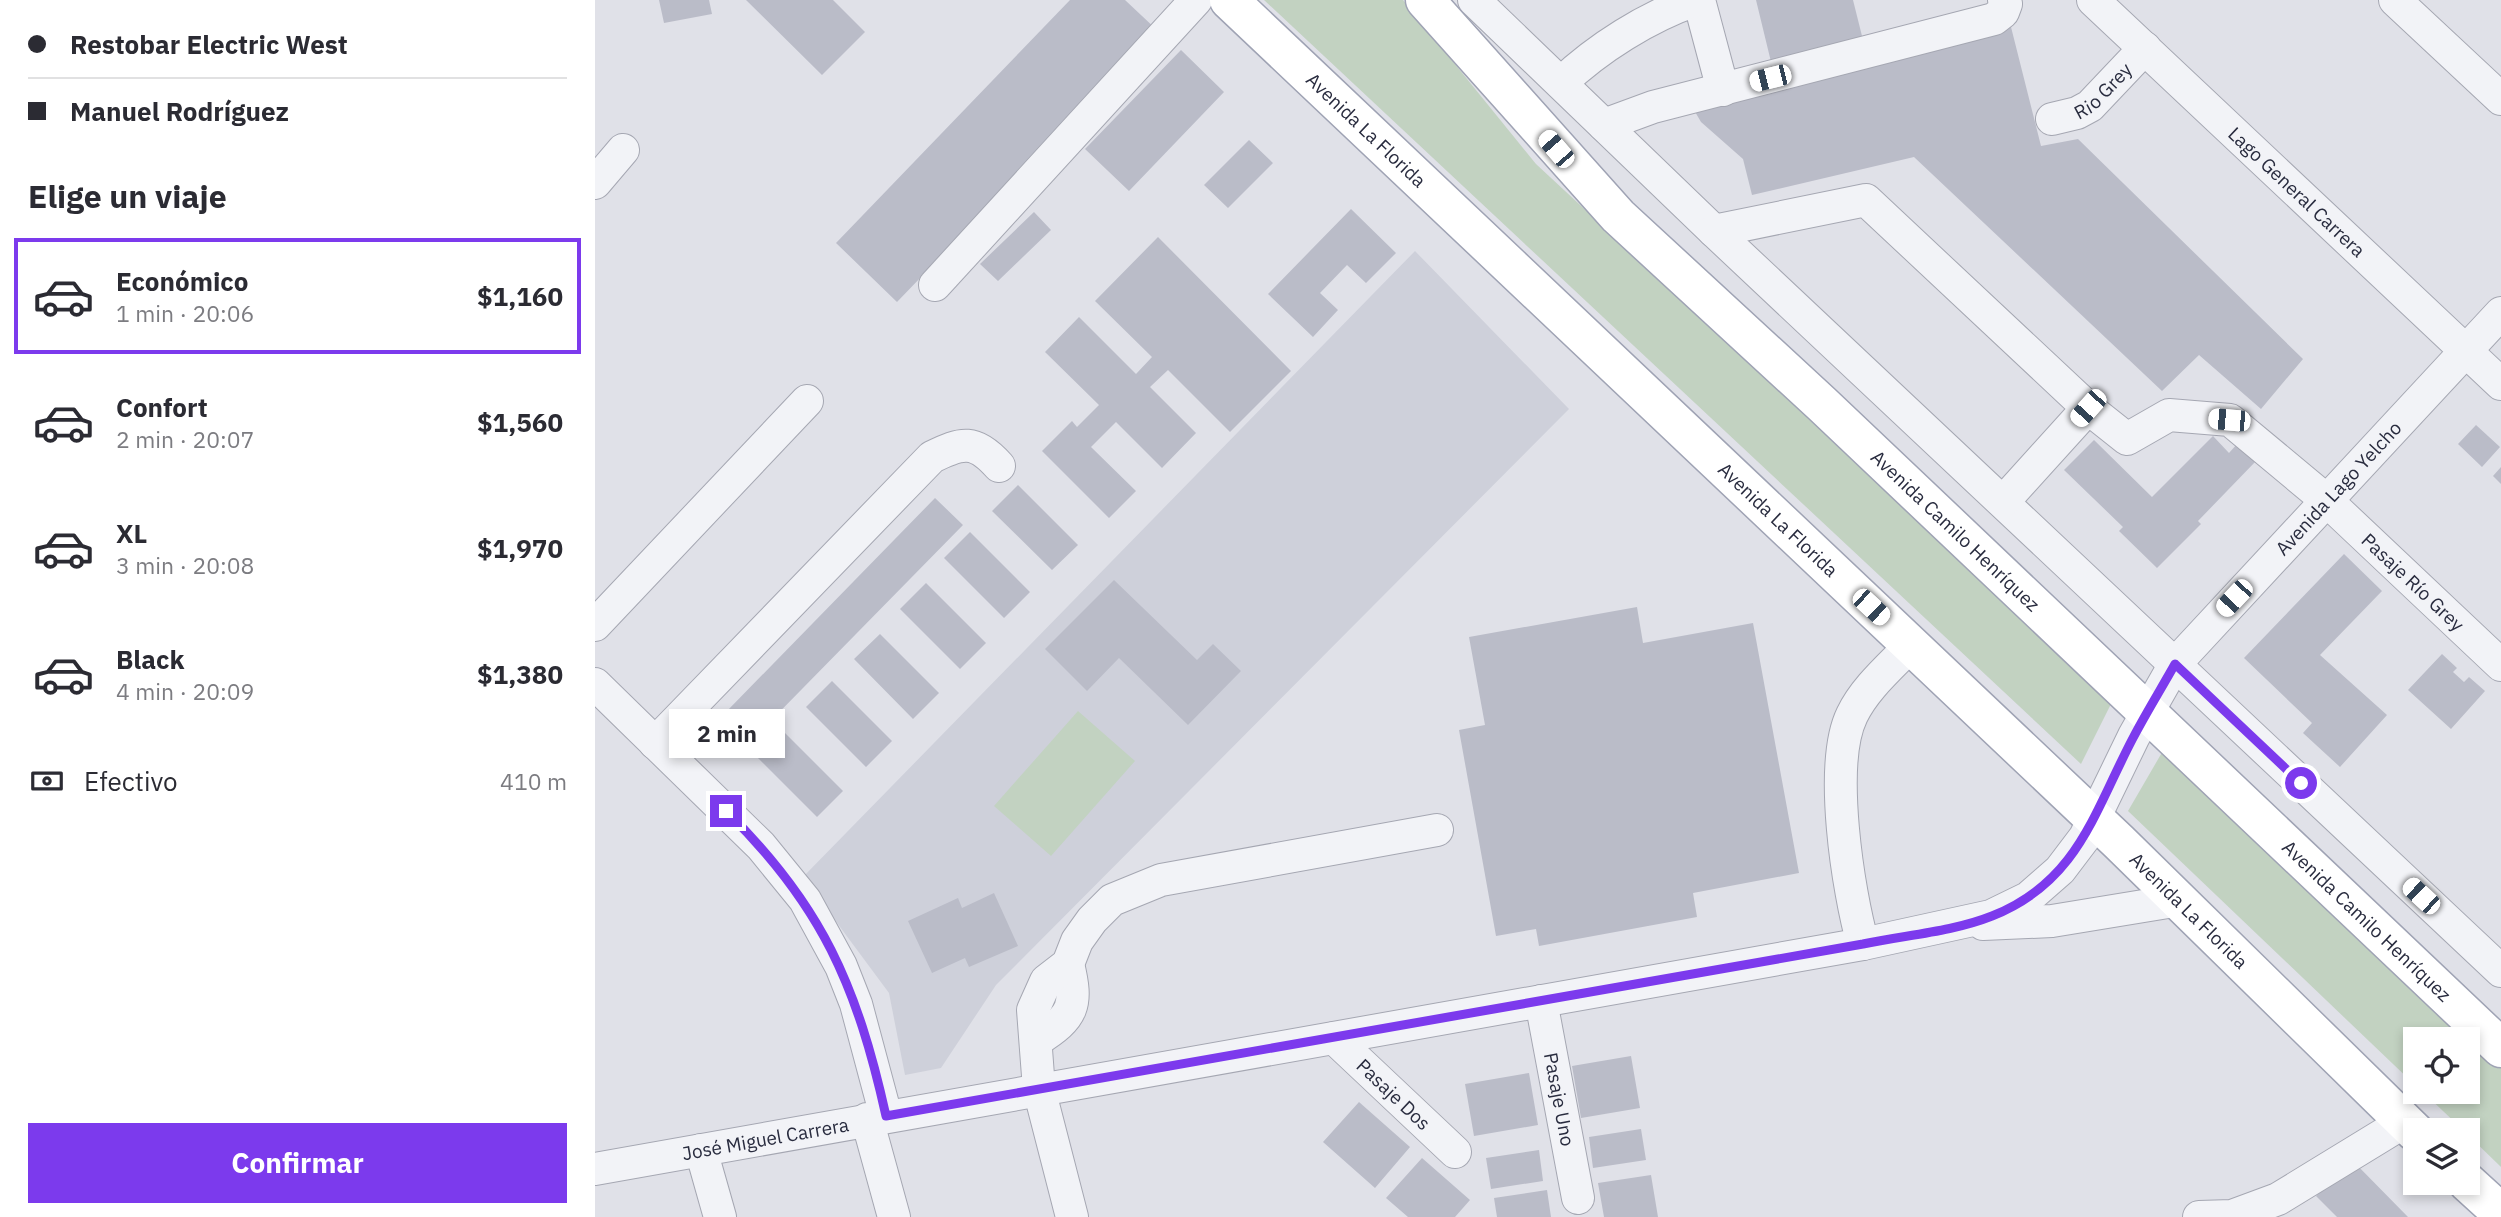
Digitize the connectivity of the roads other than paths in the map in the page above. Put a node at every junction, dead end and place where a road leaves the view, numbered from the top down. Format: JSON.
{"nodes":[{"id":1,"x":1196,"y":0,"type":"edge"},
{"id":2,"x":1229,"y":0,"type":"edge"},
{"id":3,"x":1425,"y":0,"type":"edge"},
{"id":4,"x":1474,"y":0,"type":"edge"},
{"id":5,"x":1697,"y":0,"type":"edge"},
{"id":6,"x":2004,"y":0,"type":"edge"},
{"id":7,"x":2093,"y":0,"type":"edge"},
{"id":8,"x":2395,"y":0,"type":"edge"},
{"id":9,"x":2145,"y":48,"type":"junction"},
{"id":10,"x":1561,"y":83,"type":"junction"},
{"id":11,"x":1723,"y":90,"type":"junction"},
{"id":12,"x":2501,"y":100,"type":"edge"},
{"id":13,"x":2052,"y":119,"type":"dead end"},
{"id":14,"x":1604,"y":125,"type":"junction"},
{"id":15,"x":623,"y":150,"type":"dead end"},
{"id":16,"x":595,"y":183,"type":"edge"},
{"id":17,"x":1714,"y":231,"type":"junction"},
{"id":18,"x":935,"y":285,"type":"dead end"},
{"id":19,"x":2501,"y":313,"type":"edge"},
{"id":20,"x":2465,"y":351,"type":"junction"},
{"id":21,"x":2501,"y":384,"type":"edge"},
{"id":22,"x":807,"y":401,"type":"dead end"},
{"id":23,"x":2088,"y":408,"type":"junction"},
{"id":24,"x":999,"y":466,"type":"dead end"},
{"id":25,"x":2325,"y":499,"type":"junction"},
{"id":26,"x":2003,"y":502,"type":"junction"},
{"id":27,"x":595,"y":625,"type":"edge"},
{"id":28,"x":1911,"y":645,"type":"junction"},
{"id":29,"x":2175,"y":664,"type":"junction"},
{"id":30,"x":2501,"y":665,"type":"edge"},
{"id":31,"x":595,"y":684,"type":"edge"},
{"id":32,"x":2149,"y":712,"type":"junction"},
{"id":33,"x":655,"y":743,"type":"junction"},
{"id":34,"x":2095,"y":819,"type":"junction"},
{"id":35,"x":1437,"y":830,"type":"dead end"},
{"id":36,"x":2180,"y":900,"type":"junction"},
{"id":37,"x":1971,"y":923,"type":"junction"},
{"id":38,"x":1863,"y":944,"type":"junction"},
{"id":39,"x":2501,"y":971,"type":"edge"},
{"id":40,"x":2442,"y":993,"type":"junction"},
{"id":41,"x":1541,"y":1001,"type":"junction"},
{"id":42,"x":2501,"y":1018,"type":"edge"},
{"id":43,"x":1334,"y":1038,"type":"junction"},
{"id":44,"x":2501,"y":1048,"type":"edge"},
{"id":45,"x":1039,"y":1089,"type":"junction"},
{"id":46,"x":877,"y":1117,"type":"junction"},
{"id":47,"x":2403,"y":1120,"type":"edge"},
{"id":48,"x":2403,"y":1131,"type":"edge"},
{"id":49,"x":701,"y":1150,"type":"junction"},
{"id":50,"x":1455,"y":1152,"type":"dead end"},
{"id":51,"x":595,"y":1169,"type":"edge"},
{"id":52,"x":2480,"y":1194,"type":"edge"},
{"id":53,"x":1578,"y":1198,"type":"dead end"},
{"id":54,"x":2501,"y":1213,"type":"edge"},
{"id":55,"x":720,"y":1217,"type":"edge"},
{"id":56,"x":894,"y":1217,"type":"edge"},
{"id":57,"x":1072,"y":1217,"type":"edge"},
{"id":58,"x":2199,"y":1217,"type":"edge"}],
"edges":[{"from":1,"to":18,"type":"street"},
{"from":2,"to":28,"type":"main road","name":"Avenida La Florida"},
{"from":3,"to":32,"type":"main road","name":"Avenida Camilo Henríquez"},
{"from":4,"to":10,"type":"street"},
{"from":5,"to":10,"type":"street"},
{"from":5,"to":11,"type":"street"},
{"from":6,"to":11,"type":"street"},
{"from":7,"to":9,"type":"street","name":"Lago General Carrera"},
{"from":8,"to":12,"type":"street"},
{"from":9,"to":13,"type":"street","name":"Rio Grey"},
{"from":9,"to":20,"type":"street","name":"Lago General Carrera"},
{"from":10,"to":14,"type":"street"},
{"from":11,"to":14,"type":"street"},
{"from":14,"to":17,"type":"street"},
{"from":15,"to":16,"type":"street"},
{"from":17,"to":23,"type":"street"},
{"from":17,"to":26,"type":"street"},
{"from":19,"to":20,"type":"street","name":"Avenida Lago Yelcho"},
{"from":20,"to":21,"type":"street","name":"Lago General Carrera"},
{"from":20,"to":25,"type":"street","name":"Avenida Lago Yelcho"},
{"from":22,"to":27,"type":"street"},
{"from":23,"to":25,"type":"street","name":"Pasaje Río Grey"},
{"from":23,"to":26,"type":"street"},
{"from":24,"to":33,"type":"street"},
{"from":25,"to":29,"type":"street","name":"Avenida Lago Yelcho"},
{"from":25,"to":30,"type":"street","name":"Pasaje Río Grey"},
{"from":26,"to":29,"type":"street"},
{"from":28,"to":34,"type":"main road","name":"Avenida La Florida"},
{"from":28,"to":38,"type":"street"},
{"from":29,"to":32,"type":"street","name":"José Miguel Carrera"},
{"from":29,"to":39,"type":"street"},
{"from":31,"to":33,"type":"street"},
{"from":32,"to":34,"type":"street","name":"José Miguel Carrera"},
{"from":32,"to":40,"type":"main road","name":"Avenida Camilo Henríquez"},
{"from":33,"to":46,"type":"street"},
{"from":34,"to":36,"type":"main road","name":"Avenida La Florida"},
{"from":34,"to":37,"type":"street","name":"José Miguel Carrera"},
{"from":35,"to":45,"type":"street"},
{"from":36,"to":37,"type":"street","name":"José Miguel Carrera"},
{"from":36,"to":47,"type":"main road","name":"Avenida La Florida"},
{"from":37,"to":38,"type":"street","name":"José Miguel Carrera"},
{"from":38,"to":41,"type":"street","name":"José Miguel Carrera"},
{"from":40,"to":42,"type":"main road"},
{"from":40,"to":44,"type":"main road","name":"Avenida Camilo Henríquez"},
{"from":41,"to":43,"type":"street","name":"José Miguel Carrera"},
{"from":41,"to":53,"type":"street","name":"Pasaje Uno"},
{"from":43,"to":45,"type":"street","name":"José Miguel Carrera"},
{"from":43,"to":50,"type":"street","name":"Pasaje Dos"},
{"from":45,"to":46,"type":"street","name":"José Miguel Carrera"},
{"from":45,"to":57,"type":"street"},
{"from":46,"to":49,"type":"street","name":"José Miguel Carrera"},
{"from":46,"to":56,"type":"street"},
{"from":48,"to":58,"type":"street"},
{"from":49,"to":51,"type":"street","name":"José Miguel Carrera"},
{"from":49,"to":55,"type":"street"},
{"from":52,"to":54,"type":"main road"}]}
